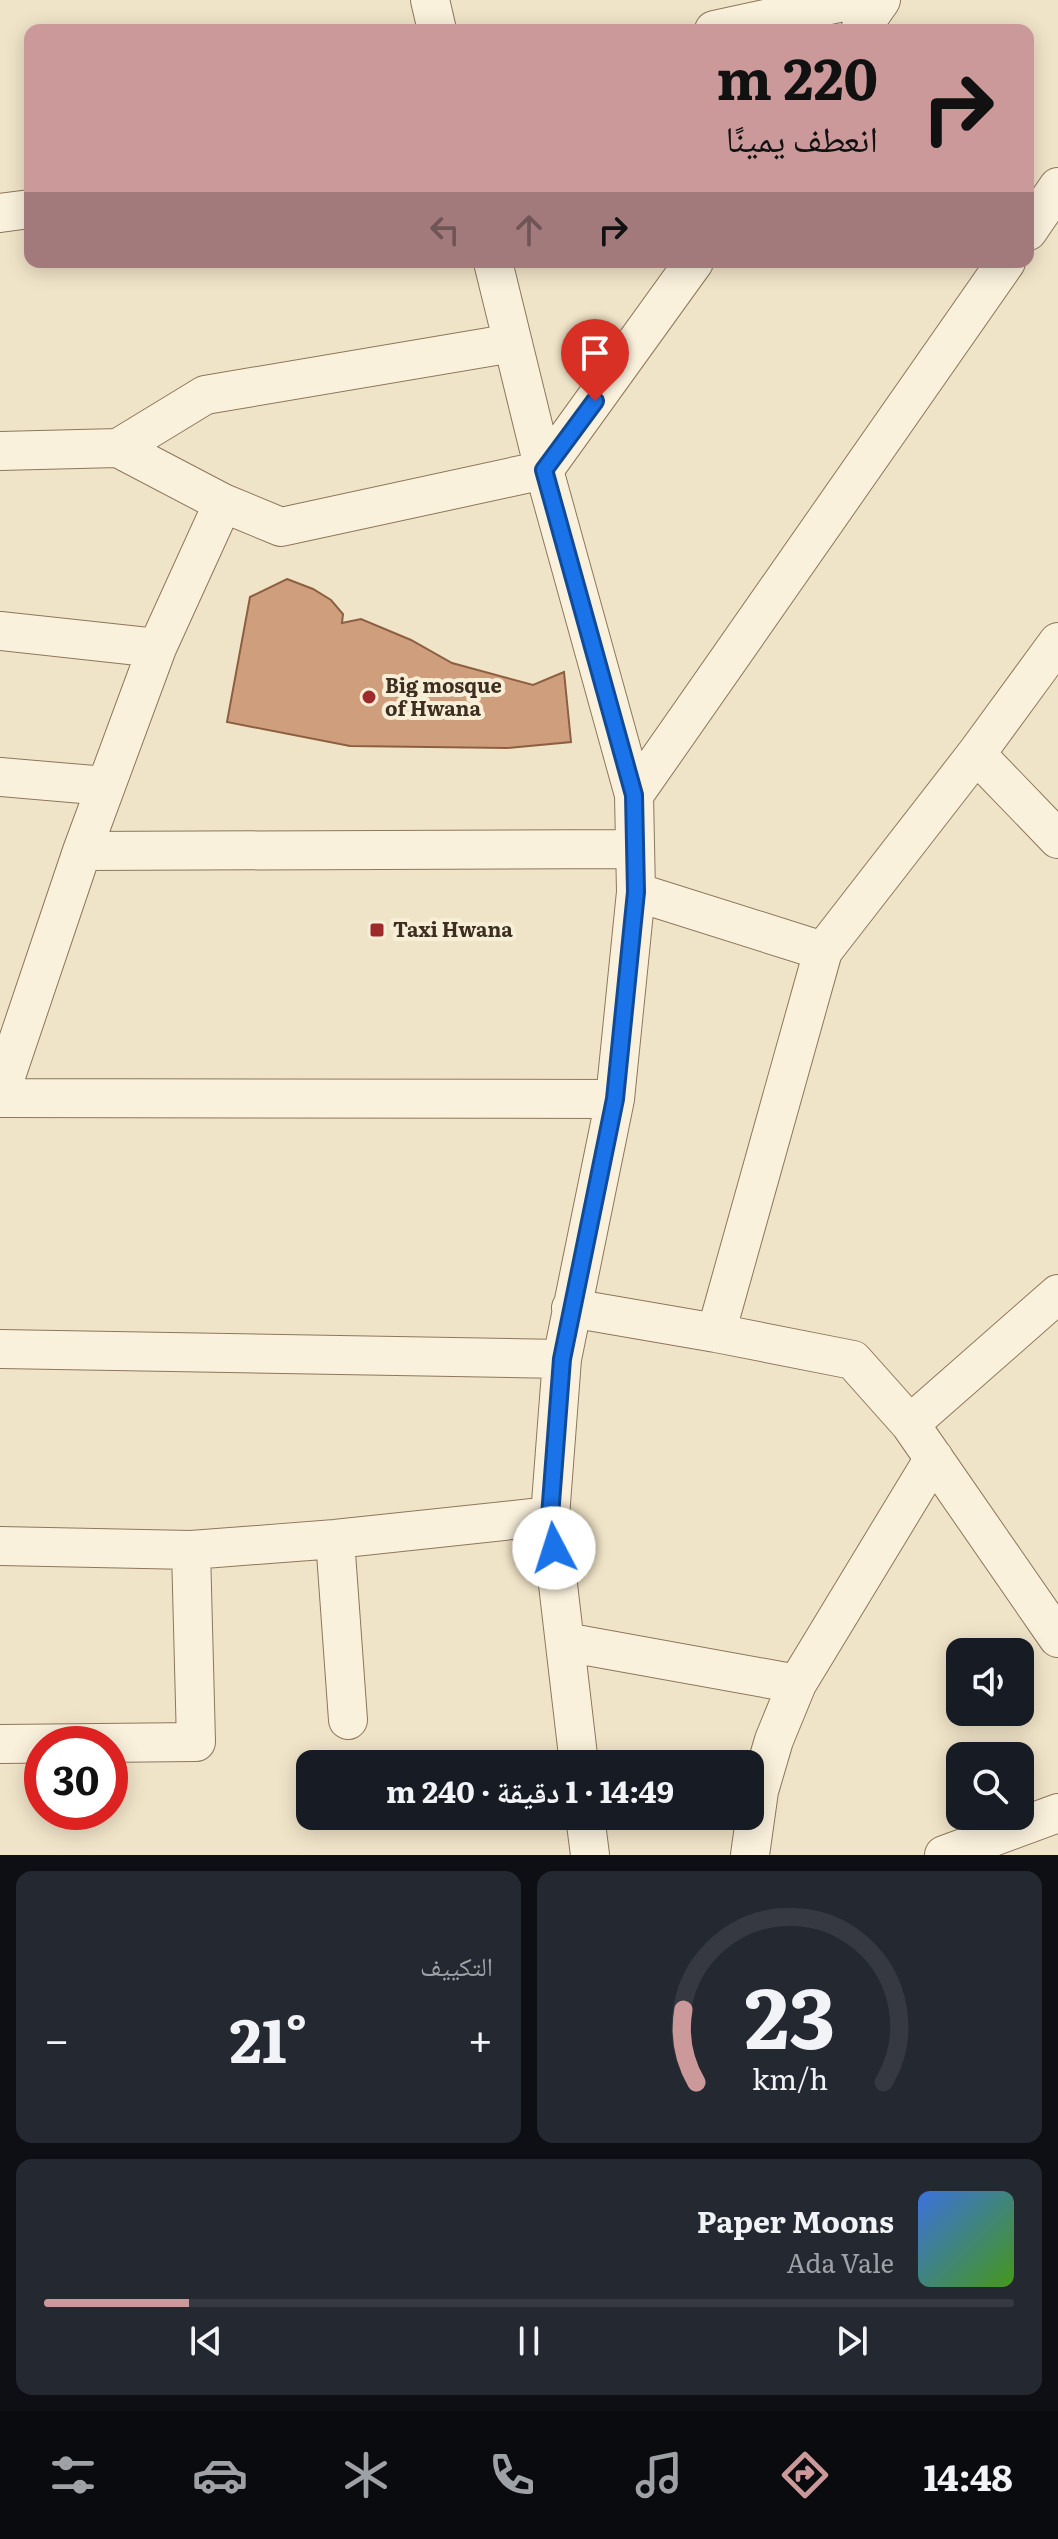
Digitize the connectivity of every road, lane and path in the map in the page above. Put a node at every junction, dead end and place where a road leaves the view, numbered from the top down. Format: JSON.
{"nodes":[{"id":1,"x":430,"y":0,"type":"edge"},
{"id":2,"x":853,"y":0,"type":"edge"},
{"id":3,"x":881,"y":0,"type":"edge"},
{"id":4,"x":436,"y":24,"type":"edge"},
{"id":5,"x":742,"y":24,"type":"edge"},
{"id":6,"x":864,"y":24,"type":"edge"},
{"id":7,"x":1058,"y":187,"type":"edge"},
{"id":8,"x":24,"y":210,"type":"edge"},
{"id":9,"x":0,"y":213,"type":"edge"},
{"id":10,"x":1034,"y":222,"type":"edge"},
{"id":11,"x":494,"y":268,"type":"edge"},
{"id":12,"x":690,"y":268,"type":"edge"},
{"id":13,"x":1002,"y":268,"type":"edge"},
{"id":14,"x":513,"y":343,"type":"junction"},
{"id":15,"x":118,"y":448,"type":"junction"},
{"id":16,"x":0,"y":451,"type":"edge"},
{"id":17,"x":544,"y":470,"type":"junction"},
{"id":18,"x":223,"y":503,"type":"junction"},
{"id":19,"x":0,"y":631,"type":"edge"},
{"id":20,"x":1058,"y":642,"type":"edge"},
{"id":21,"x":157,"y":648,"type":"junction"},
{"id":22,"x":976,"y":754,"type":"junction"},
{"id":23,"x":0,"y":777,"type":"edge"},
{"id":24,"x":106,"y":786,"type":"junction"},
{"id":25,"x":634,"y":795,"type":"junction"},
{"id":26,"x":1058,"y":839,"type":"edge"},
{"id":27,"x":635,"y":849,"type":"junction"},
{"id":28,"x":82,"y":851,"type":"junction"},
{"id":29,"x":636,"y":892,"type":"junction"},
{"id":30,"x":823,"y":951,"type":"junction"},
{"id":31,"x":0,"y":1096,"type":"edge"},
{"id":32,"x":615,"y":1099,"type":"junction"},
{"id":33,"x":1058,"y":1294,"type":"edge"},
{"id":34,"x":571,"y":1308,"type":"junction"},
{"id":35,"x":716,"y":1333,"type":"junction"},
{"id":36,"x":0,"y":1349,"type":"edge"},
{"id":37,"x":562,"y":1359,"type":"junction"},
{"id":38,"x":910,"y":1424,"type":"junction"},
{"id":39,"x":934,"y":1458,"type":"junction"},
{"id":40,"x":550,"y":1516,"type":"junction"},
{"id":41,"x":335,"y":1539,"type":"junction"},
{"id":42,"x":0,"y":1546,"type":"edge"},
{"id":43,"x":191,"y":1550,"type":"junction"},
{"id":44,"x":1058,"y":1638,"type":"edge"},
{"id":45,"x":565,"y":1642,"type":"junction"},
{"id":46,"x":797,"y":1684,"type":"junction"},
{"id":47,"x":348,"y":1720,"type":"dead end"},
{"id":48,"x":0,"y":1744,"type":"edge"},
{"id":49,"x":577,"y":1750,"type":"edge"},
{"id":50,"x":1058,"y":1813,"type":"edge"},
{"id":51,"x":587,"y":1830,"type":"edge"},
{"id":52,"x":590,"y":1855,"type":"edge"},
{"id":53,"x":750,"y":1855,"type":"edge"},
{"id":54,"x":944,"y":1855,"type":"edge"}],
"edges":[{"from":1,"to":4,"type":"street"},
{"from":2,"to":5,"type":"street"},
{"from":3,"to":6,"type":"street"},
{"from":7,"to":10,"type":"street"},
{"from":8,"to":9,"type":"street"},
{"from":11,"to":14,"type":"street"},
{"from":12,"to":17,"type":"street"},
{"from":13,"to":25,"type":"street"},
{"from":14,"to":15,"type":"street"},
{"from":14,"to":17,"type":"street"},
{"from":15,"to":16,"type":"street"},
{"from":15,"to":18,"type":"street"},
{"from":17,"to":18,"type":"street"},
{"from":17,"to":25,"type":"street"},
{"from":18,"to":21,"type":"street"},
{"from":19,"to":21,"type":"street"},
{"from":20,"to":22,"type":"street"},
{"from":21,"to":24,"type":"street"},
{"from":22,"to":26,"type":"street"},
{"from":22,"to":30,"type":"street"},
{"from":23,"to":24,"type":"street"},
{"from":24,"to":28,"type":"street"},
{"from":25,"to":27,"type":"street"},
{"from":27,"to":28,"type":"street"},
{"from":27,"to":29,"type":"street"},
{"from":28,"to":31,"type":"street"},
{"from":29,"to":30,"type":"street"},
{"from":29,"to":32,"type":"street"},
{"from":30,"to":35,"type":"street"},
{"from":31,"to":32,"type":"street"},
{"from":32,"to":34,"type":"street"},
{"from":33,"to":38,"type":"street"},
{"from":34,"to":35,"type":"street"},
{"from":34,"to":37,"type":"street"},
{"from":35,"to":38,"type":"street"},
{"from":36,"to":37,"type":"street"},
{"from":37,"to":40,"type":"street"},
{"from":38,"to":39,"type":"street"},
{"from":39,"to":44,"type":"street"},
{"from":39,"to":46,"type":"street"},
{"from":40,"to":41,"type":"street"},
{"from":40,"to":45,"type":"street"},
{"from":41,"to":43,"type":"street"},
{"from":41,"to":47,"type":"street"},
{"from":42,"to":43,"type":"street"},
{"from":43,"to":48,"type":"street"},
{"from":45,"to":46,"type":"street"},
{"from":45,"to":49,"type":"street"},
{"from":46,"to":53,"type":"street"},
{"from":50,"to":54,"type":"street"},
{"from":51,"to":52,"type":"street"}]}
